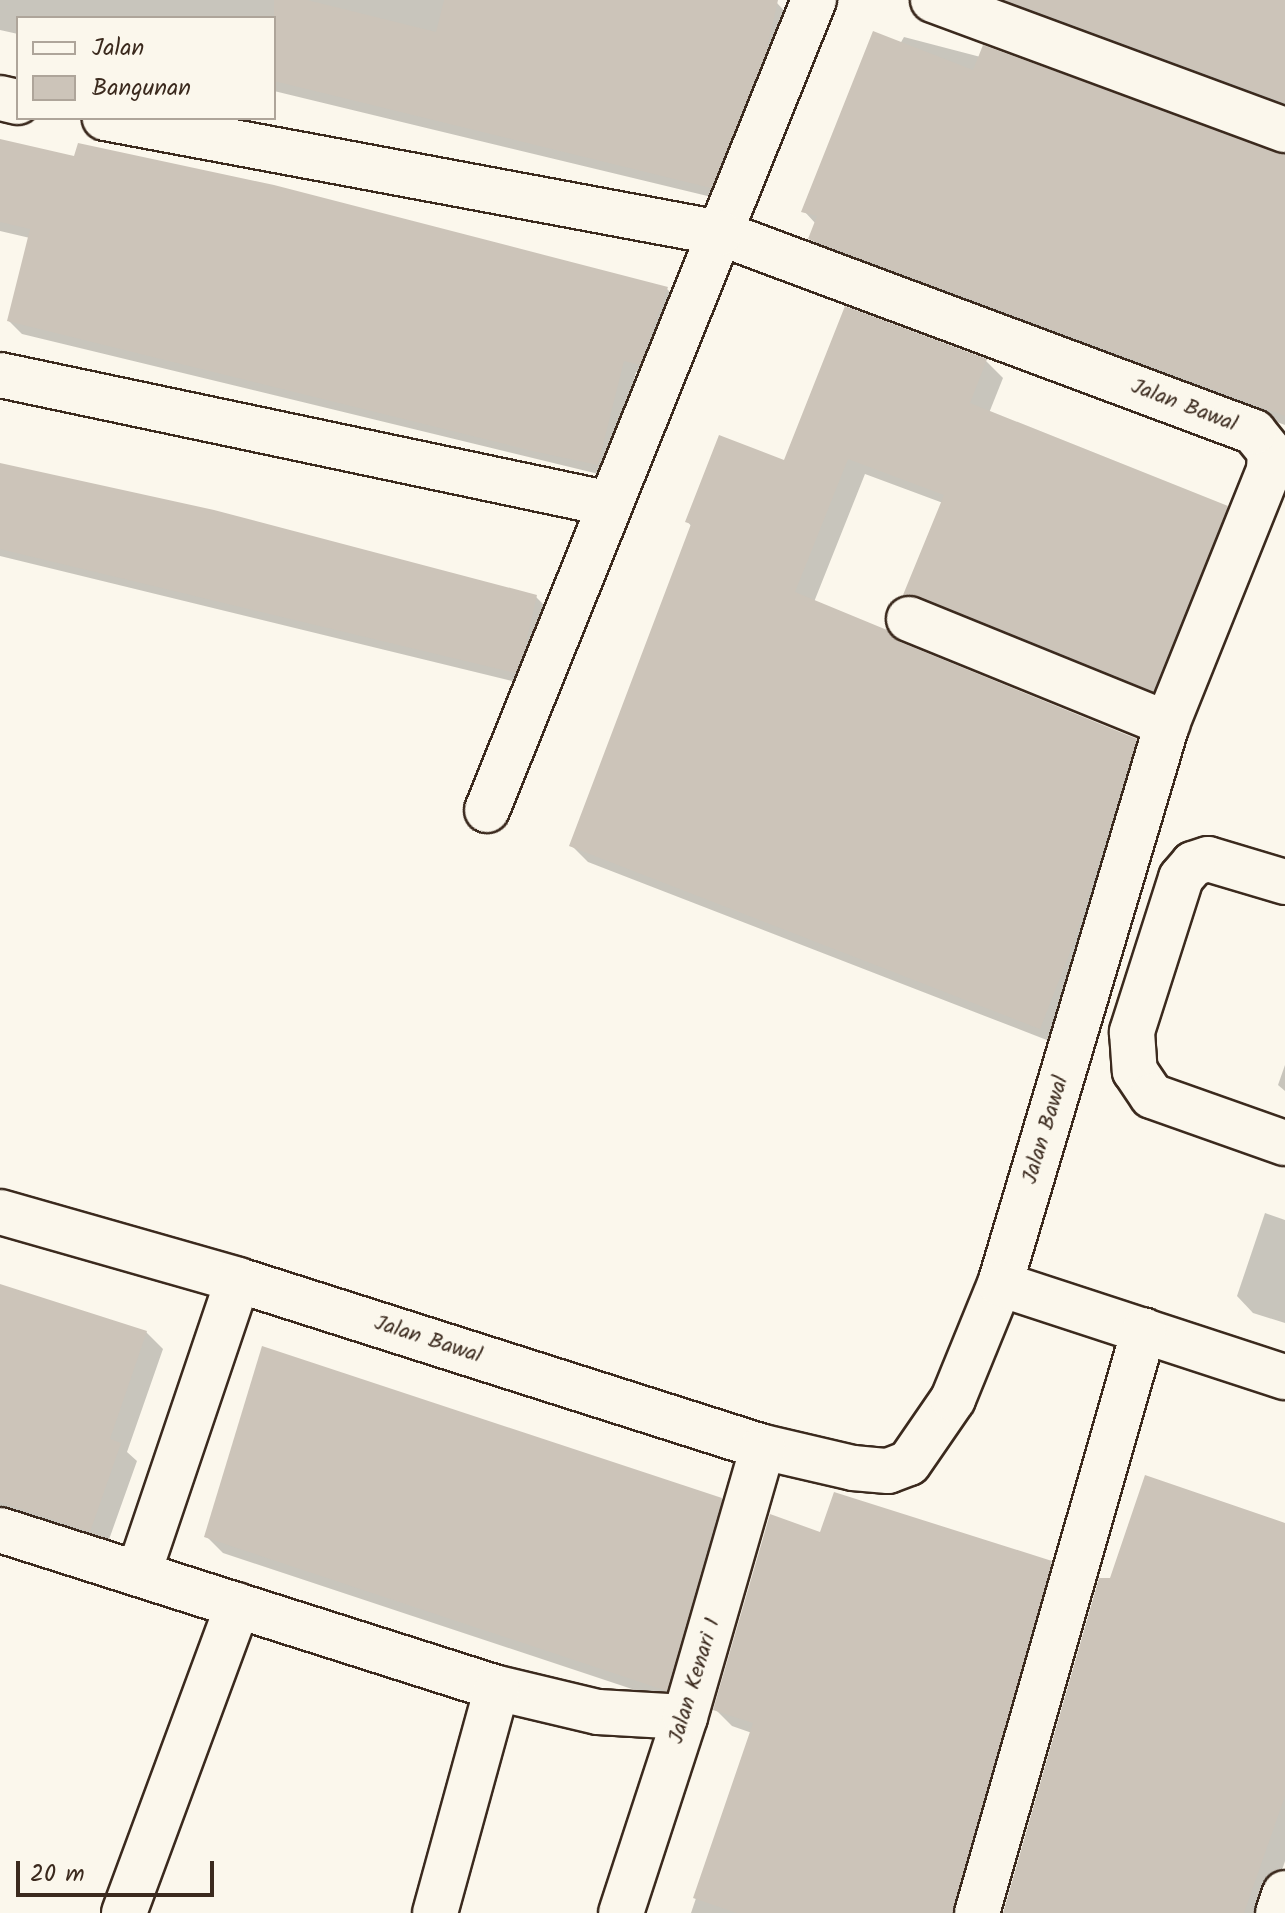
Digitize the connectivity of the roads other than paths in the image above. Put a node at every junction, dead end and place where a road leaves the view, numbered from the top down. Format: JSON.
{"nodes":[{"id":1,"x":814,"y":0,"type":"edge"},
{"id":2,"x":933,"y":0,"type":"edge"},
{"id":3,"x":116,"y":120,"type":"edge"},
{"id":4,"x":1285,"y":130,"type":"edge"},
{"id":5,"x":720,"y":233,"type":"junction"},
{"id":6,"x":0,"y":375,"type":"edge"},
{"id":7,"x":610,"y":504,"type":"junction"},
{"id":8,"x":909,"y":619,"type":"dead end"},
{"id":9,"x":1167,"y":724,"type":"junction"},
{"id":10,"x":487,"y":810,"type":"dead end"},
{"id":11,"x":1285,"y":882,"type":"edge"},
{"id":12,"x":1285,"y":1143,"type":"edge"},
{"id":13,"x":0,"y":1212,"type":"edge"},
{"id":14,"x":238,"y":1280,"type":"junction"},
{"id":15,"x":1000,"y":1284,"type":"junction"},
{"id":16,"x":1144,"y":1330,"type":"junction"},
{"id":17,"x":1285,"y":1377,"type":"edge"},
{"id":18,"x":763,"y":1447,"type":"junction"},
{"id":19,"x":0,"y":1530,"type":"edge"},
{"id":20,"x":139,"y":1572,"type":"junction"},
{"id":21,"x":238,"y":1605,"type":"junction"},
{"id":22,"x":497,"y":1688,"type":"junction"},
{"id":23,"x":685,"y":1717,"type":"junction"},
{"id":24,"x":1285,"y":1893,"type":"edge"},
{"id":25,"x":124,"y":1913,"type":"edge"},
{"id":26,"x":435,"y":1913,"type":"edge"},
{"id":27,"x":621,"y":1913,"type":"edge"},
{"id":28,"x":977,"y":1913,"type":"edge"},
{"id":29,"x":1278,"y":1913,"type":"edge"}],
"edges":[{"from":1,"to":5,"type":"street"},
{"from":2,"to":4,"type":"street"},
{"from":3,"to":5,"type":"street","name":"Jalan Bawal"},
{"from":5,"to":7,"type":"street"},
{"from":5,"to":9,"type":"street","name":"Jalan Bawal"},
{"from":6,"to":7,"type":"street"},
{"from":7,"to":10,"type":"street"},
{"from":8,"to":9,"type":"street"},
{"from":9,"to":15,"type":"street","name":"Jalan Bawal"},
{"from":11,"to":12,"type":"street"},
{"from":13,"to":14,"type":"street","name":"Jalan Bawal"},
{"from":14,"to":18,"type":"street","name":"Jalan Bawal"},
{"from":14,"to":20,"type":"street"},
{"from":15,"to":16,"type":"street"},
{"from":15,"to":18,"type":"street","name":"Jalan Bawal"},
{"from":16,"to":17,"type":"street"},
{"from":16,"to":28,"type":"street"},
{"from":18,"to":23,"type":"street","name":"Jalan Kenari 1"},
{"from":19,"to":20,"type":"street"},
{"from":20,"to":21,"type":"street"},
{"from":21,"to":22,"type":"street"},
{"from":21,"to":25,"type":"street"},
{"from":22,"to":23,"type":"street"},
{"from":22,"to":26,"type":"street"},
{"from":23,"to":27,"type":"street","name":"Jalan Kenari 1"},
{"from":24,"to":29,"type":"street"}]}
